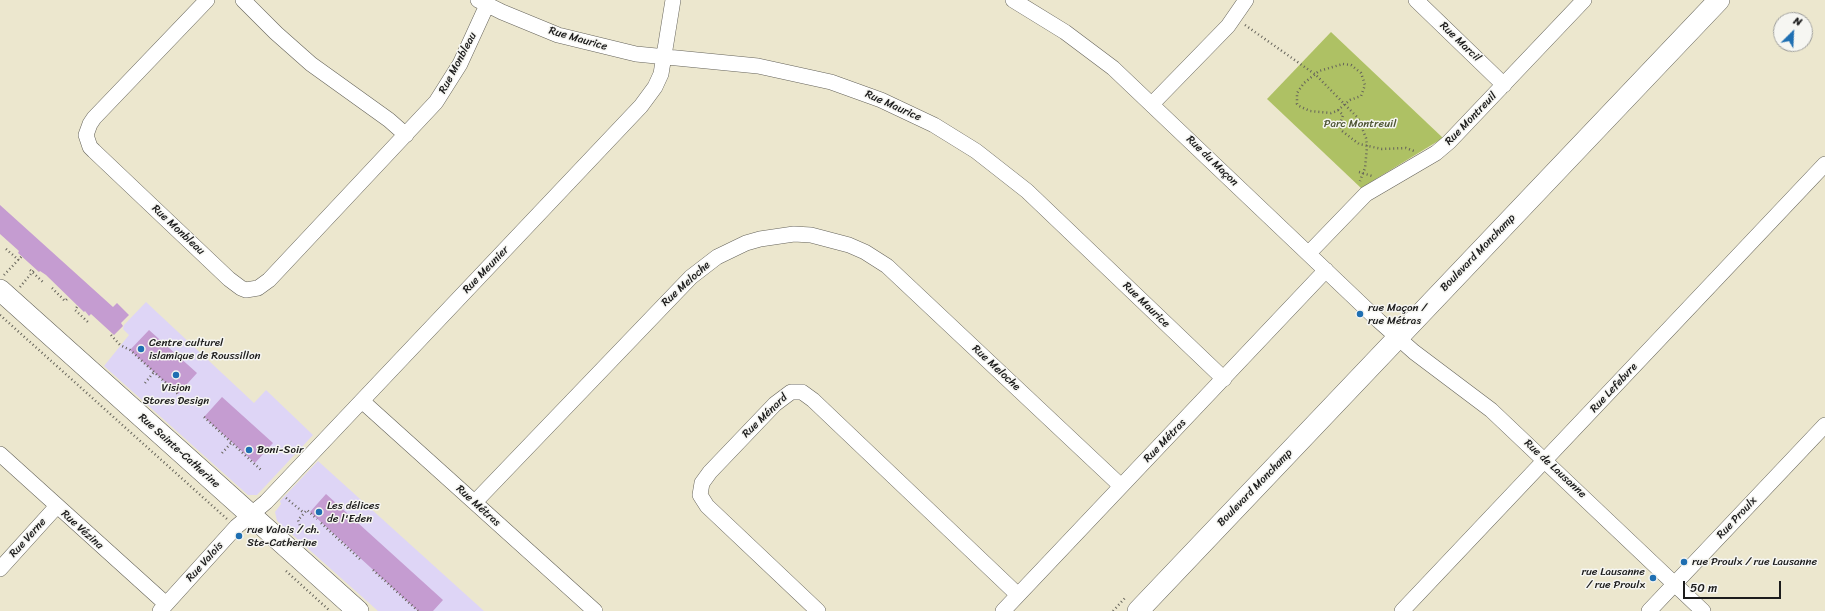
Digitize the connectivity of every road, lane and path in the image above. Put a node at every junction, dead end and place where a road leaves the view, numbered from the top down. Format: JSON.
{"nodes":[{"id":1,"x":207,"y":0,"type":"edge"},
{"id":2,"x":243,"y":0,"type":"edge"},
{"id":3,"x":673,"y":0,"type":"edge"},
{"id":4,"x":1014,"y":0,"type":"edge"},
{"id":5,"x":1246,"y":0,"type":"edge"},
{"id":6,"x":1416,"y":0,"type":"edge"},
{"id":7,"x":1584,"y":0,"type":"edge"},
{"id":8,"x":1719,"y":0,"type":"edge"},
{"id":9,"x":483,"y":2,"type":"edge"},
{"id":10,"x":1240,"y":22,"type":"dead end"},
{"id":11,"x":664,"y":57,"type":"junction"},
{"id":12,"x":1314,"y":74,"type":"junction"},
{"id":13,"x":1504,"y":84,"type":"junction"},
{"id":14,"x":1152,"y":104,"type":"junction"},
{"id":15,"x":1346,"y":104,"type":"junction"},
{"id":16,"x":1338,"y":110,"type":"junction"},
{"id":17,"x":406,"y":135,"type":"junction"},
{"id":18,"x":1367,"y":146,"type":"junction"},
{"id":19,"x":1417,"y":155,"type":"dead end"},
{"id":20,"x":1825,"y":164,"type":"edge"},
{"id":21,"x":1359,"y":172,"type":"dead end"},
{"id":22,"x":6,"y":249,"type":"dead end"},
{"id":23,"x":1309,"y":253,"type":"junction"},
{"id":24,"x":22,"y":256,"type":"dead end"},
{"id":25,"x":19,"y":261,"type":"junction"},
{"id":26,"x":36,"y":269,"type":"dead end"},
{"id":27,"x":30,"y":270,"type":"dead end"},
{"id":28,"x":1326,"y":270,"type":"junction"},
{"id":29,"x":33,"y":272,"type":"junction"},
{"id":30,"x":44,"y":283,"type":"dead end"},
{"id":31,"x":7,"y":286,"type":"edge"},
{"id":32,"x":52,"y":288,"type":"dead end"},
{"id":33,"x":68,"y":298,"type":"dead end"},
{"id":34,"x":77,"y":307,"type":"dead end"},
{"id":35,"x":0,"y":315,"type":"edge"},
{"id":36,"x":89,"y":324,"type":"dead end"},
{"id":37,"x":111,"y":335,"type":"dead end"},
{"id":38,"x":1397,"y":337,"type":"junction"},
{"id":39,"x":154,"y":372,"type":"junction"},
{"id":40,"x":1224,"y":379,"type":"junction"},
{"id":41,"x":145,"y":383,"type":"dead end"},
{"id":42,"x":178,"y":394,"type":"dead end"},
{"id":43,"x":362,"y":401,"type":"junction"},
{"id":44,"x":204,"y":417,"type":"dead end"},
{"id":45,"x":1825,"y":425,"type":"edge"},
{"id":46,"x":232,"y":442,"type":"junction"},
{"id":47,"x":222,"y":453,"type":"dead end"},
{"id":48,"x":0,"y":454,"type":"edge"},
{"id":49,"x":1545,"y":460,"type":"junction"},
{"id":50,"x":261,"y":470,"type":"dead end"},
{"id":51,"x":1122,"y":486,"type":"junction"},
{"id":52,"x":282,"y":500,"type":"dead end"},
{"id":53,"x":475,"y":502,"type":"junction"},
{"id":54,"x":57,"y":506,"type":"junction"},
{"id":55,"x":304,"y":513,"type":"junction"},
{"id":56,"x":251,"y":515,"type":"junction"},
{"id":57,"x":318,"y":519,"type":"dead end"},
{"id":58,"x":228,"y":520,"type":"dead end"},
{"id":59,"x":321,"y":523,"type":"dead end"},
{"id":60,"x":301,"y":529,"type":"dead end"},
{"id":61,"x":362,"y":561,"type":"dead end"},
{"id":62,"x":0,"y":569,"type":"edge"},
{"id":63,"x":285,"y":570,"type":"dead end"},
{"id":64,"x":372,"y":570,"type":"dead end"},
{"id":65,"x":1675,"y":584,"type":"junction"},
{"id":66,"x":1018,"y":595,"type":"junction"},
{"id":67,"x":163,"y":608,"type":"edge"},
{"id":68,"x":330,"y":611,"type":"edge"},
{"id":69,"x":358,"y":611,"type":"edge"},
{"id":70,"x":418,"y":611,"type":"edge"},
{"id":71,"x":595,"y":611,"type":"edge"},
{"id":72,"x":818,"y":611,"type":"edge"},
{"id":73,"x":1003,"y":611,"type":"edge"},
{"id":74,"x":1138,"y":611,"type":"edge"},
{"id":75,"x":1402,"y":611,"type":"edge"},
{"id":76,"x":1649,"y":611,"type":"edge"},
{"id":77,"x":1703,"y":611,"type":"edge"}],
"edges":[{"from":1,"to":17,"type":"street","name":"Rue Monbleau"},
{"from":2,"to":17,"type":"street"},
{"from":3,"to":11,"type":"street","name":"Rue Meunier"},
{"from":4,"to":14,"type":"street","name":"Rue du Maçon"},
{"from":5,"to":14,"type":"street"},
{"from":6,"to":13,"type":"street","name":"Rue Marcil"},
{"from":7,"to":13,"type":"street","name":"Rue Montreuil"},
{"from":8,"to":38,"type":"street","name":"Boulevard Monchamp"},
{"from":9,"to":11,"type":"street","name":"Rue Maurice"},
{"from":9,"to":17,"type":"street","name":"Rue Monbleau"},
{"from":10,"to":12,"type":"path"},
{"from":11,"to":40,"type":"street","name":"Rue Maurice"},
{"from":11,"to":43,"type":"street","name":"Rue Meunier"},
{"from":12,"to":15,"type":"path"},
{"from":12,"to":15,"type":"path"},
{"from":12,"to":16,"type":"path"},
{"from":13,"to":23,"type":"street","name":"Rue Montreuil"},
{"from":14,"to":23,"type":"street","name":"Rue du Maçon"},
{"from":15,"to":16,"type":"path"},
{"from":15,"to":18,"type":"path"},
{"from":16,"to":18,"type":"path"},
{"from":18,"to":19,"type":"path"},
{"from":18,"to":21,"type":"path"},
{"from":20,"to":49,"type":"street","name":"Rue Lefebvre"},
{"from":22,"to":25,"type":"path"},
{"from":23,"to":28,"type":"street","name":"Rue du Maçon"},
{"from":24,"to":25,"type":"path"},
{"from":25,"to":31,"type":"path"},
{"from":26,"to":29,"type":"path"},
{"from":27,"to":29,"type":"path"},
{"from":28,"to":38,"type":"street","name":"Rue du Maçon"},
{"from":28,"to":40,"type":"street","name":"Rue Métras"},
{"from":29,"to":30,"type":"path"},
{"from":29,"to":31,"type":"path"},
{"from":31,"to":56,"type":"street","name":"Rue Sainte-Catherine"},
{"from":32,"to":33,"type":"path"},
{"from":34,"to":36,"type":"path"},
{"from":35,"to":58,"type":"path","name":"Rue Sainte-Catherine"},
{"from":37,"to":39,"type":"path"},
{"from":38,"to":49,"type":"street","name":"Rue de Lausanne"},
{"from":38,"to":74,"type":"street","name":"Boulevard Monchamp"},
{"from":39,"to":41,"type":"path"},
{"from":39,"to":42,"type":"path"},
{"from":40,"to":51,"type":"street","name":"Rue Métras"},
{"from":43,"to":53,"type":"street","name":"Rue Métras"},
{"from":43,"to":56,"type":"street","name":"Rue Meunier"},
{"from":44,"to":46,"type":"path"},
{"from":45,"to":65,"type":"street","name":"Rue Proulx"},
{"from":46,"to":47,"type":"path"},
{"from":46,"to":50,"type":"path"},
{"from":48,"to":54,"type":"street","name":"Rue Vézina"},
{"from":49,"to":65,"type":"street","name":"Rue de Lausanne"},
{"from":49,"to":75,"type":"street","name":"Rue Lefebvre"},
{"from":51,"to":53,"type":"street","name":"Rue Meloche"},
{"from":51,"to":66,"type":"street","name":"Rue Métras"},
{"from":52,"to":55,"type":"path"},
{"from":53,"to":71,"type":"street","name":"Rue Métras"},
{"from":54,"to":62,"type":"street","name":"Rue Verne"},
{"from":54,"to":67,"type":"street","name":"Rue Vézina"},
{"from":55,"to":57,"type":"path"},
{"from":55,"to":60,"type":"path"},
{"from":56,"to":67,"type":"street","name":"Rue Valois"},
{"from":56,"to":69,"type":"street","name":"Rue Sainte-Catherine"},
{"from":59,"to":61,"type":"path"},
{"from":63,"to":68,"type":"path"},
{"from":64,"to":70,"type":"path"},
{"from":65,"to":76,"type":"street","name":"Rue Proulx"},
{"from":65,"to":77,"type":"street","name":"Rue de Lausanne"},
{"from":66,"to":72,"type":"street","name":"Rue Ménard"},
{"from":66,"to":73,"type":"street","name":"Rue Métras"}]}
